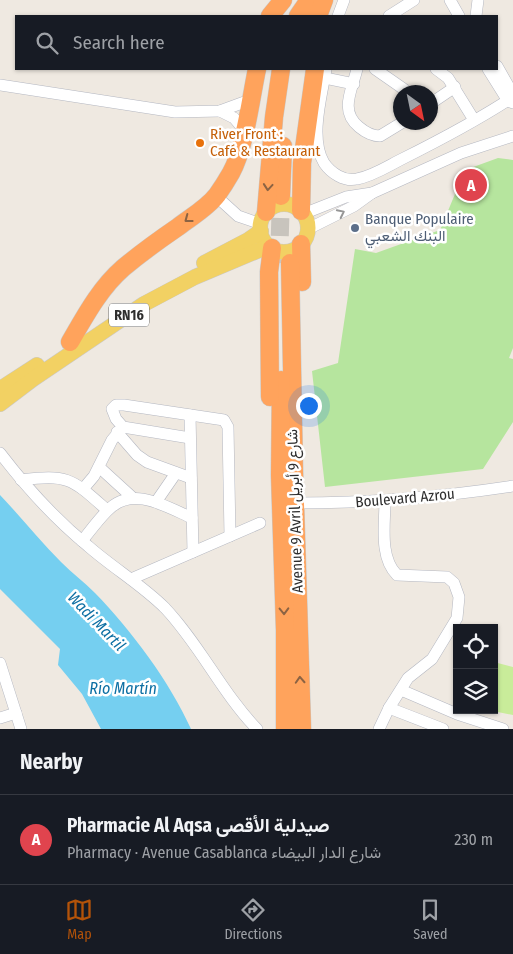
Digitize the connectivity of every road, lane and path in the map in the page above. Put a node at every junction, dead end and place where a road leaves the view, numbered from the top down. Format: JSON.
{"nodes":[{"id":1,"x":283,"y":0,"type":"edge"},
{"id":2,"x":309,"y":0,"type":"edge"},
{"id":3,"x":324,"y":0,"type":"edge"},
{"id":4,"x":329,"y":0,"type":"edge"},
{"id":5,"x":344,"y":0,"type":"edge"},
{"id":6,"x":414,"y":0,"type":"edge"},
{"id":7,"x":450,"y":0,"type":"edge"},
{"id":8,"x":478,"y":0,"type":"edge"},
{"id":9,"x":271,"y":15,"type":"edge"},
{"id":10,"x":299,"y":15,"type":"edge"},
{"id":11,"x":305,"y":15,"type":"edge"},
{"id":12,"x":318,"y":15,"type":"edge"},
{"id":13,"x":325,"y":15,"type":"edge"},
{"id":14,"x":338,"y":15,"type":"edge"},
{"id":15,"x":391,"y":15,"type":"edge"},
{"id":16,"x":458,"y":15,"type":"edge"},
{"id":17,"x":476,"y":15,"type":"edge"},
{"id":18,"x":498,"y":68,"type":"edge"},
{"id":19,"x":256,"y":70,"type":"edge"},
{"id":20,"x":281,"y":70,"type":"edge"},
{"id":21,"x":293,"y":70,"type":"edge"},
{"id":22,"x":304,"y":70,"type":"edge"},
{"id":23,"x":358,"y":70,"type":"edge"},
{"id":24,"x":376,"y":70,"type":"edge"},
{"id":25,"x":437,"y":70,"type":"edge"},
{"id":26,"x":489,"y":70,"type":"edge"},
{"id":27,"x":322,"y":72,"type":"edge"},
{"id":28,"x":354,"y":84,"type":"junction"},
{"id":29,"x":0,"y":85,"type":"edge"},
{"id":30,"x":398,"y":85,"type":"edge"},
{"id":31,"x":455,"y":87,"type":"junction"},
{"id":32,"x":438,"y":99,"type":"edge"},
{"id":33,"x":512,"y":99,"type":"edge"},
{"id":34,"x":250,"y":100,"type":"junction"},
{"id":35,"x":220,"y":111,"type":"junction"},
{"id":36,"x":474,"y":120,"type":"junction"},
{"id":37,"x":393,"y":128,"type":"edge"},
{"id":38,"x":244,"y":130,"type":"junction"},
{"id":39,"x":513,"y":136,"type":"edge"},
{"id":40,"x":372,"y":192,"type":"junction"},
{"id":41,"x":216,"y":196,"type":"junction"},
{"id":42,"x":302,"y":212,"type":"junction"},
{"id":43,"x":263,"y":222,"type":"junction"},
{"id":44,"x":304,"y":237,"type":"junction"},
{"id":45,"x":278,"y":255,"type":"junction"},
{"id":46,"x":70,"y":342,"type":"junction"},
{"id":47,"x":0,"y":389,"type":"edge"},
{"id":48,"x":0,"y":404,"type":"edge"},
{"id":49,"x":190,"y":415,"type":"junction"},
{"id":50,"x":120,"y":430,"type":"junction"},
{"id":51,"x":190,"y":438,"type":"junction"},
{"id":52,"x":0,"y":453,"type":"edge"},
{"id":53,"x":99,"y":467,"type":"junction"},
{"id":54,"x":176,"y":473,"type":"junction"},
{"id":55,"x":287,"y":474,"type":"junction"},
{"id":56,"x":191,"y":478,"type":"junction"},
{"id":57,"x":21,"y":480,"type":"junction"},
{"id":58,"x":513,"y":486,"type":"edge"},
{"id":59,"x":83,"y":489,"type":"junction"},
{"id":60,"x":133,"y":498,"type":"junction"},
{"id":61,"x":385,"y":500,"type":"junction"},
{"id":62,"x":156,"y":502,"type":"junction"},
{"id":63,"x":296,"y":503,"type":"junction"},
{"id":64,"x":107,"y":510,"type":"junction"},
{"id":65,"x":192,"y":518,"type":"junction"},
{"id":66,"x":260,"y":523,"type":"dead end"},
{"id":67,"x":230,"y":536,"type":"junction"},
{"id":68,"x":82,"y":541,"type":"junction"},
{"id":69,"x":193,"y":552,"type":"junction"},
{"id":70,"x":131,"y":579,"type":"junction"},
{"id":71,"x":0,"y":663,"type":"edge"},
{"id":72,"x":2,"y":676,"type":"edge"},
{"id":73,"x":401,"y":690,"type":"junction"},
{"id":74,"x":389,"y":708,"type":"junction"},
{"id":75,"x":453,"y":712,"type":"edge"},
{"id":76,"x":16,"y":713,"type":"junction"},
{"id":77,"x":457,"y":714,"type":"joint"},
{"id":78,"x":0,"y":718,"type":"edge"},
{"id":79,"x":21,"y":729,"type":"edge"},
{"id":80,"x":257,"y":729,"type":"edge"},
{"id":81,"x":284,"y":729,"type":"edge"},
{"id":82,"x":302,"y":729,"type":"edge"},
{"id":83,"x":379,"y":729,"type":"edge"},
{"id":84,"x":442,"y":729,"type":"edge"},
{"id":85,"x":449,"y":729,"type":"edge"},
{"id":86,"x":504,"y":729,"type":"edge"}],
"edges":[{"from":1,"to":9,"type":"highway"},
{"from":2,"to":10,"type":"highway"},
{"from":2,"to":11,"type":"highway"},
{"from":3,"to":12,"type":"highway"},
{"from":4,"to":13,"type":"highway"},
{"from":5,"to":14,"type":"street"},
{"from":6,"to":15,"type":"street"},
{"from":7,"to":16,"type":"street"},
{"from":8,"to":17,"type":"street"},
{"from":18,"to":33,"type":"street"},
{"from":19,"to":34,"type":"highway"},
{"from":20,"to":43,"type":"highway","one_way":true},
{"from":21,"to":22,"type":"highway"},
{"from":23,"to":28,"type":"street"},
{"from":24,"to":30,"type":"street"},
{"from":25,"to":31,"type":"street"},
{"from":26,"to":33,"type":"street"},
{"from":27,"to":28,"type":"street"},
{"from":27,"to":36,"type":"street"},
{"from":27,"to":42,"type":"highway"},
{"from":28,"to":37,"type":"street"},
{"from":29,"to":35,"type":"street"},
{"from":31,"to":32,"type":"street"},
{"from":31,"to":36,"type":"street"},
{"from":33,"to":36,"type":"street"},
{"from":34,"to":35,"type":"street"},
{"from":34,"to":38,"type":"highway"},
{"from":35,"to":38,"type":"street"},
{"from":38,"to":41,"type":"highway"},
{"from":39,"to":40,"type":"street"},
{"from":40,"to":42,"type":"street"},
{"from":44,"to":40,"type":"street","one_way":true},
{"from":41,"to":43,"type":"street"},
{"from":41,"to":46,"type":"highway","one_way":true},
{"from":42,"to":43,"type":"main road","number":"RN16"},
{"from":42,"to":44,"type":"main road"},
{"from":43,"to":45,"type":"main road"},
{"from":43,"to":46,"type":"main road","number":"RN16"},
{"from":44,"to":45,"type":"main road","number":"RN16"},
{"from":44,"to":55,"type":"highway"},
{"from":45,"to":48,"type":"main road","number":"RN16"},
{"from":45,"to":55,"type":"highway","name":"Avenue 9 Avril شارع 9 أبريل"},
{"from":46,"to":47,"type":"main road","number":"RN16"},
{"from":49,"to":50,"type":"street"},
{"from":49,"to":51,"type":"street"},
{"from":49,"to":67,"type":"street"},
{"from":50,"to":51,"type":"street"},
{"from":50,"to":53,"type":"street"},
{"from":50,"to":54,"type":"street"},
{"from":51,"to":56,"type":"street"},
{"from":52,"to":57,"type":"street"},
{"from":53,"to":59,"type":"street"},
{"from":53,"to":60,"type":"street"},
{"from":54,"to":56,"type":"street"},
{"from":54,"to":62,"type":"street"},
{"from":55,"to":63,"type":"highway","name":"Avenue 9 Avril شارع 9 أبريل"},
{"from":55,"to":81,"type":"highway","name":"Avenue 9 Avril شارع 9 أبريل","one_way":true},
{"from":56,"to":65,"type":"street"},
{"from":57,"to":59,"type":"street"},
{"from":57,"to":68,"type":"street"},
{"from":58,"to":61,"type":"street","name":"Boulevard Azrou"},
{"from":59,"to":64,"type":"street"},
{"from":60,"to":62,"type":"street"},
{"from":60,"to":64,"type":"street"},
{"from":61,"to":63,"type":"street","name":"Boulevard Azrou"},
{"from":61,"to":73,"type":"street"},
{"from":62,"to":65,"type":"street"},
{"from":82,"to":63,"type":"highway","name":"Avenue 9 Avril شارع 9 أبريل","one_way":true},
{"from":64,"to":68,"type":"street"},
{"from":65,"to":69,"type":"street"},
{"from":66,"to":67,"type":"street"},
{"from":67,"to":69,"type":"street"},
{"from":68,"to":70,"type":"street"},
{"from":69,"to":70,"type":"street"},
{"from":70,"to":80,"type":"street"},
{"from":71,"to":72,"type":"street"},
{"from":72,"to":76,"type":"street"},
{"from":73,"to":74,"type":"street"},
{"from":73,"to":75,"type":"street"},
{"from":74,"to":83,"type":"street"},
{"from":74,"to":84,"type":"street"},
{"from":76,"to":78,"type":"street"},
{"from":76,"to":79,"type":"street"},
{"from":77,"to":85,"type":"street"},
{"from":77,"to":86,"type":"street"}]}
